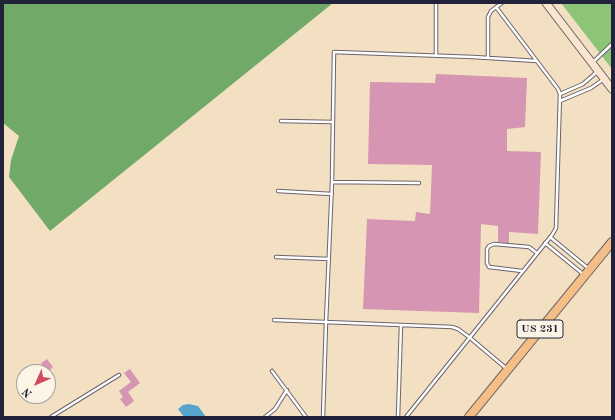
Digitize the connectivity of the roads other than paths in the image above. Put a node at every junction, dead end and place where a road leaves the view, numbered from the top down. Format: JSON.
{"nodes":[{"id":1,"x":436,"y":3,"type":"edge"},
{"id":2,"x":502,"y":3,"type":"edge"},
{"id":3,"x":546,"y":3,"type":"edge"},
{"id":4,"x":496,"y":7,"type":"junction"},
{"id":5,"x":612,"y":44,"type":"edge"},
{"id":6,"x":436,"y":56,"type":"junction"},
{"id":7,"x":488,"y":58,"type":"junction"},
{"id":8,"x":537,"y":61,"type":"junction"},
{"id":9,"x":592,"y":63,"type":"junction"},
{"id":10,"x":598,"y":71,"type":"junction"},
{"id":11,"x":604,"y":78,"type":"junction"},
{"id":12,"x":612,"y":89,"type":"edge"},
{"id":13,"x":560,"y":94,"type":"junction"},
{"id":14,"x":560,"y":101,"type":"junction"},
{"id":15,"x":280,"y":121,"type":"dead end"},
{"id":16,"x":333,"y":122,"type":"junction"},
{"id":17,"x":332,"y":182,"type":"junction"},
{"id":18,"x":419,"y":182,"type":"dead end"},
{"id":19,"x":278,"y":191,"type":"dead end"},
{"id":20,"x":332,"y":194,"type":"junction"},
{"id":21,"x":550,"y":237,"type":"junction"},
{"id":22,"x":612,"y":242,"type":"edge"},
{"id":23,"x":545,"y":243,"type":"junction"},
{"id":24,"x":537,"y":253,"type":"junction"},
{"id":25,"x":276,"y":257,"type":"dead end"},
{"id":26,"x":329,"y":259,"type":"junction"},
{"id":27,"x":522,"y":271,"type":"junction"},
{"id":28,"x":587,"y":272,"type":"junction"},
{"id":29,"x":274,"y":320,"type":"dead end"},
{"id":30,"x":326,"y":322,"type":"junction"},
{"id":31,"x":401,"y":325,"type":"junction"},
{"id":32,"x":469,"y":337,"type":"junction"},
{"id":33,"x":507,"y":370,"type":"junction"},
{"id":34,"x":272,"y":371,"type":"dead end"},
{"id":35,"x":119,"y":376,"type":"dead end"},
{"id":36,"x":287,"y":390,"type":"junction"},
{"id":37,"x":52,"y":417,"type":"edge"},
{"id":38,"x":265,"y":417,"type":"edge"},
{"id":39,"x":306,"y":417,"type":"edge"},
{"id":40,"x":323,"y":417,"type":"edge"},
{"id":41,"x":398,"y":417,"type":"edge"},
{"id":42,"x":406,"y":417,"type":"edge"},
{"id":43,"x":469,"y":417,"type":"edge"}],
"edges":[{"from":1,"to":6,"type":"lane"},
{"from":2,"to":4,"type":"lane"},
{"from":3,"to":9,"type":"main road"},
{"from":4,"to":7,"type":"lane"},
{"from":4,"to":8,"type":"lane"},
{"from":5,"to":9,"type":"lane"},
{"from":6,"to":7,"type":"lane"},
{"from":6,"to":16,"type":"lane"},
{"from":7,"to":8,"type":"lane"},
{"from":8,"to":13,"type":"lane"},
{"from":9,"to":10,"type":"main road"},
{"from":10,"to":11,"type":"main road"},
{"from":10,"to":13,"type":"lane"},
{"from":11,"to":12,"type":"main road"},
{"from":11,"to":14,"type":"lane"},
{"from":13,"to":14,"type":"lane"},
{"from":14,"to":21,"type":"lane"},
{"from":15,"to":16,"type":"lane"},
{"from":16,"to":17,"type":"lane"},
{"from":17,"to":18,"type":"lane"},
{"from":17,"to":20,"type":"lane"},
{"from":19,"to":20,"type":"lane"},
{"from":20,"to":26,"type":"lane"},
{"from":21,"to":23,"type":"lane"},
{"from":21,"to":28,"type":"lane"},
{"from":22,"to":28,"type":"main road","number":"US 231"},
{"from":23,"to":24,"type":"lane"},
{"from":23,"to":28,"type":"lane"},
{"from":24,"to":27,"type":"lane"},
{"from":24,"to":27,"type":"lane"},
{"from":25,"to":26,"type":"lane"},
{"from":26,"to":30,"type":"lane"},
{"from":27,"to":32,"type":"lane"},
{"from":28,"to":33,"type":"main road","number":"US 231"},
{"from":29,"to":30,"type":"lane"},
{"from":30,"to":31,"type":"lane"},
{"from":30,"to":40,"type":"lane"},
{"from":31,"to":32,"type":"lane"},
{"from":31,"to":41,"type":"lane"},
{"from":32,"to":33,"type":"lane"},
{"from":32,"to":42,"type":"lane"},
{"from":33,"to":43,"type":"main road","number":"US 231"},
{"from":34,"to":36,"type":"lane"},
{"from":35,"to":37,"type":"lane"},
{"from":36,"to":38,"type":"lane"},
{"from":36,"to":39,"type":"lane"}]}
